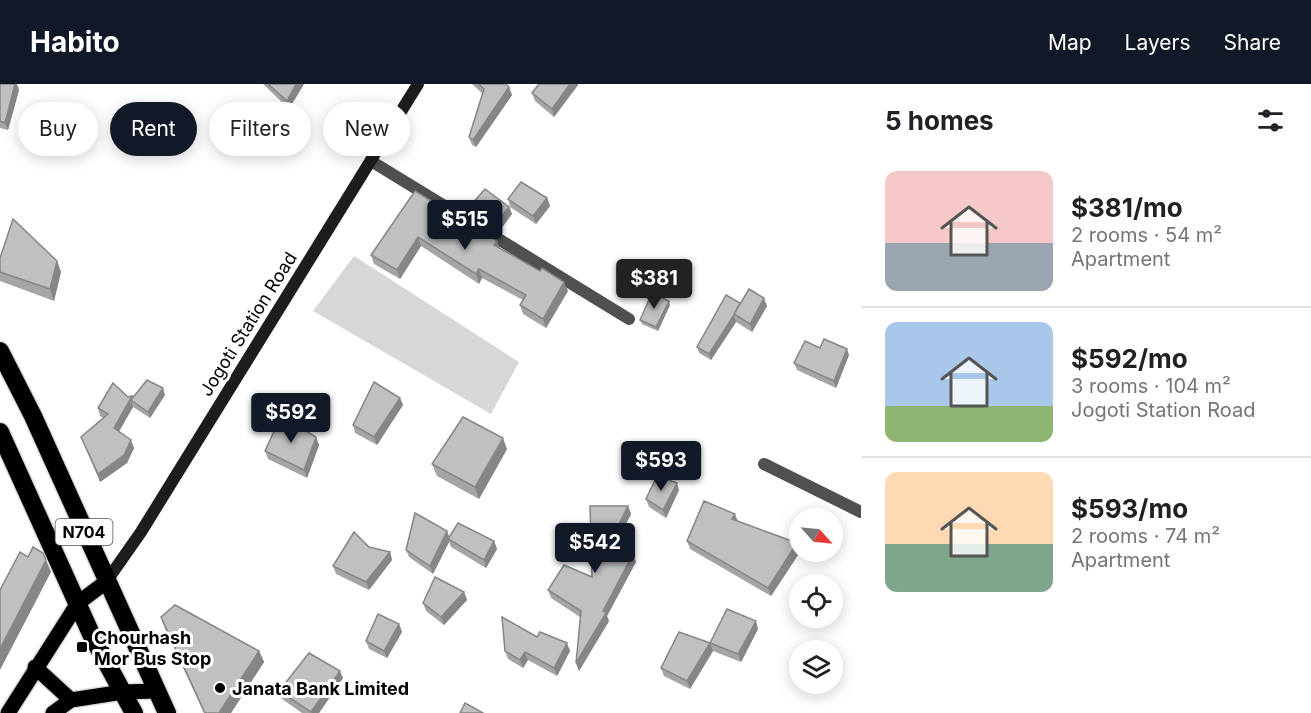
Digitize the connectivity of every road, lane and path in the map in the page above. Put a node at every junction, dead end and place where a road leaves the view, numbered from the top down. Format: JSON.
{"nodes":[{"id":1,"x":418,"y":84,"type":"edge"},
{"id":2,"x":371,"y":161,"type":"junction"},
{"id":3,"x":629,"y":319,"type":"dead end"},
{"id":4,"x":0,"y":351,"type":"edge"},
{"id":5,"x":0,"y":432,"type":"edge"},
{"id":6,"x":764,"y":464,"type":"dead end"},
{"id":7,"x":861,"y":512,"type":"edge"},
{"id":8,"x":106,"y":582,"type":"junction"},
{"id":9,"x":78,"y":603,"type":"junction"},
{"id":10,"x":35,"y":667,"type":"junction"},
{"id":11,"x":123,"y":692,"type":"junction"},
{"id":12,"x":156,"y":692,"type":"junction"},
{"id":13,"x":71,"y":700,"type":"junction"},
{"id":14,"x":8,"y":713,"type":"edge"},
{"id":15,"x":53,"y":713,"type":"edge"},
{"id":16,"x":134,"y":713,"type":"edge"},
{"id":17,"x":167,"y":713,"type":"edge"}],
"edges":[{"from":1,"to":2,"type":"street","name":"Jogoti Station Road"},
{"from":2,"to":3,"type":"street"},
{"from":2,"to":8,"type":"street","name":"Jogoti Station Road"},
{"from":4,"to":8,"type":"highway","number":"N704"},
{"from":5,"to":9,"type":"highway","number":"N704"},
{"from":6,"to":7,"type":"street"},
{"from":8,"to":9,"type":"main road"},
{"from":8,"to":12,"type":"highway","number":"N704"},
{"from":9,"to":10,"type":"main road"},
{"from":9,"to":11,"type":"highway","number":"N704"},
{"from":10,"to":13,"type":"main road"},
{"from":10,"to":14,"type":"main road"},
{"from":11,"to":12,"type":"main road"},
{"from":11,"to":13,"type":"main road"},
{"from":11,"to":16,"type":"highway","number":"N704"},
{"from":12,"to":17,"type":"highway","number":"N704"},
{"from":13,"to":15,"type":"main road"}]}
